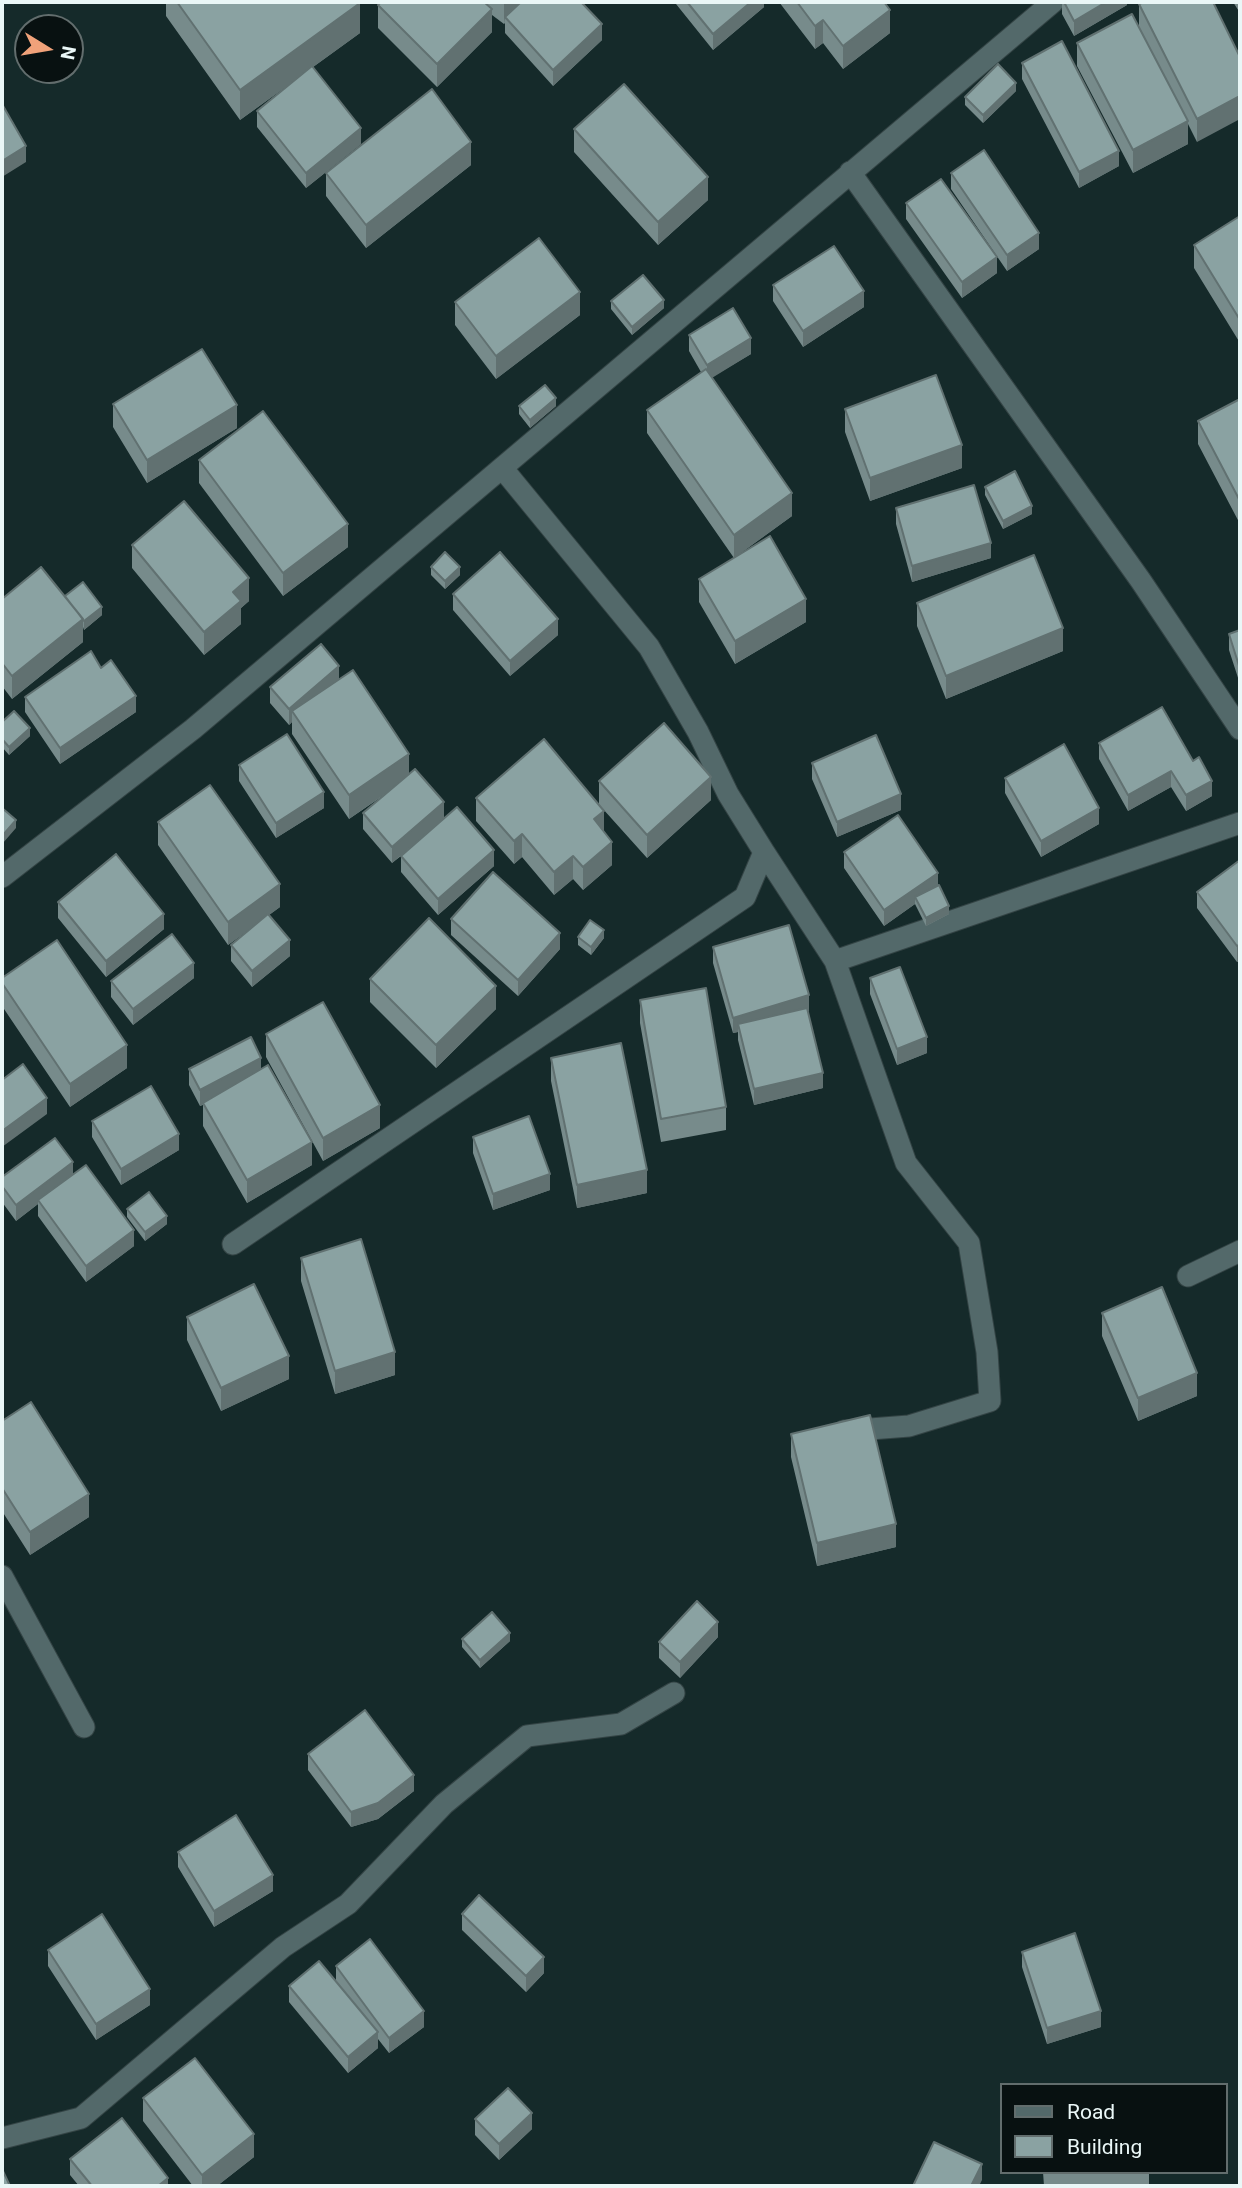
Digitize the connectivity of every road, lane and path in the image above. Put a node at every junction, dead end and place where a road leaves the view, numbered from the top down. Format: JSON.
{"nodes":[{"id":1,"x":1054,"y":2,"type":"edge"},
{"id":2,"x":850,"y":172,"type":"junction"},
{"id":3,"x":503,"y":469,"type":"junction"},
{"id":4,"x":1240,"y":729,"type":"edge"},
{"id":5,"x":1240,"y":823,"type":"edge"},
{"id":6,"x":764,"y":852,"type":"junction"},
{"id":7,"x":2,"y":877,"type":"edge"},
{"id":8,"x":835,"y":961,"type":"junction"},
{"id":9,"x":233,"y":1244,"type":"dead end"},
{"id":10,"x":1240,"y":1251,"type":"edge"},
{"id":11,"x":1188,"y":1276,"type":"dead end"},
{"id":12,"x":817,"y":1433,"type":"edge"},
{"id":13,"x":2,"y":1576,"type":"edge"},
{"id":14,"x":674,"y":1693,"type":"dead end"},
{"id":15,"x":84,"y":1727,"type":"dead end"},
{"id":16,"x":2,"y":2138,"type":"edge"}],
"edges":[{"from":1,"to":2,"type":"street"},
{"from":2,"to":3,"type":"street"},
{"from":2,"to":4,"type":"street"},
{"from":3,"to":6,"type":"street"},
{"from":3,"to":7,"type":"street"},
{"from":5,"to":8,"type":"street"},
{"from":6,"to":8,"type":"street"},
{"from":6,"to":9,"type":"street"},
{"from":8,"to":12,"type":"street"},
{"from":10,"to":11,"type":"street"},
{"from":13,"to":15,"type":"street"},
{"from":14,"to":16,"type":"street"}]}
